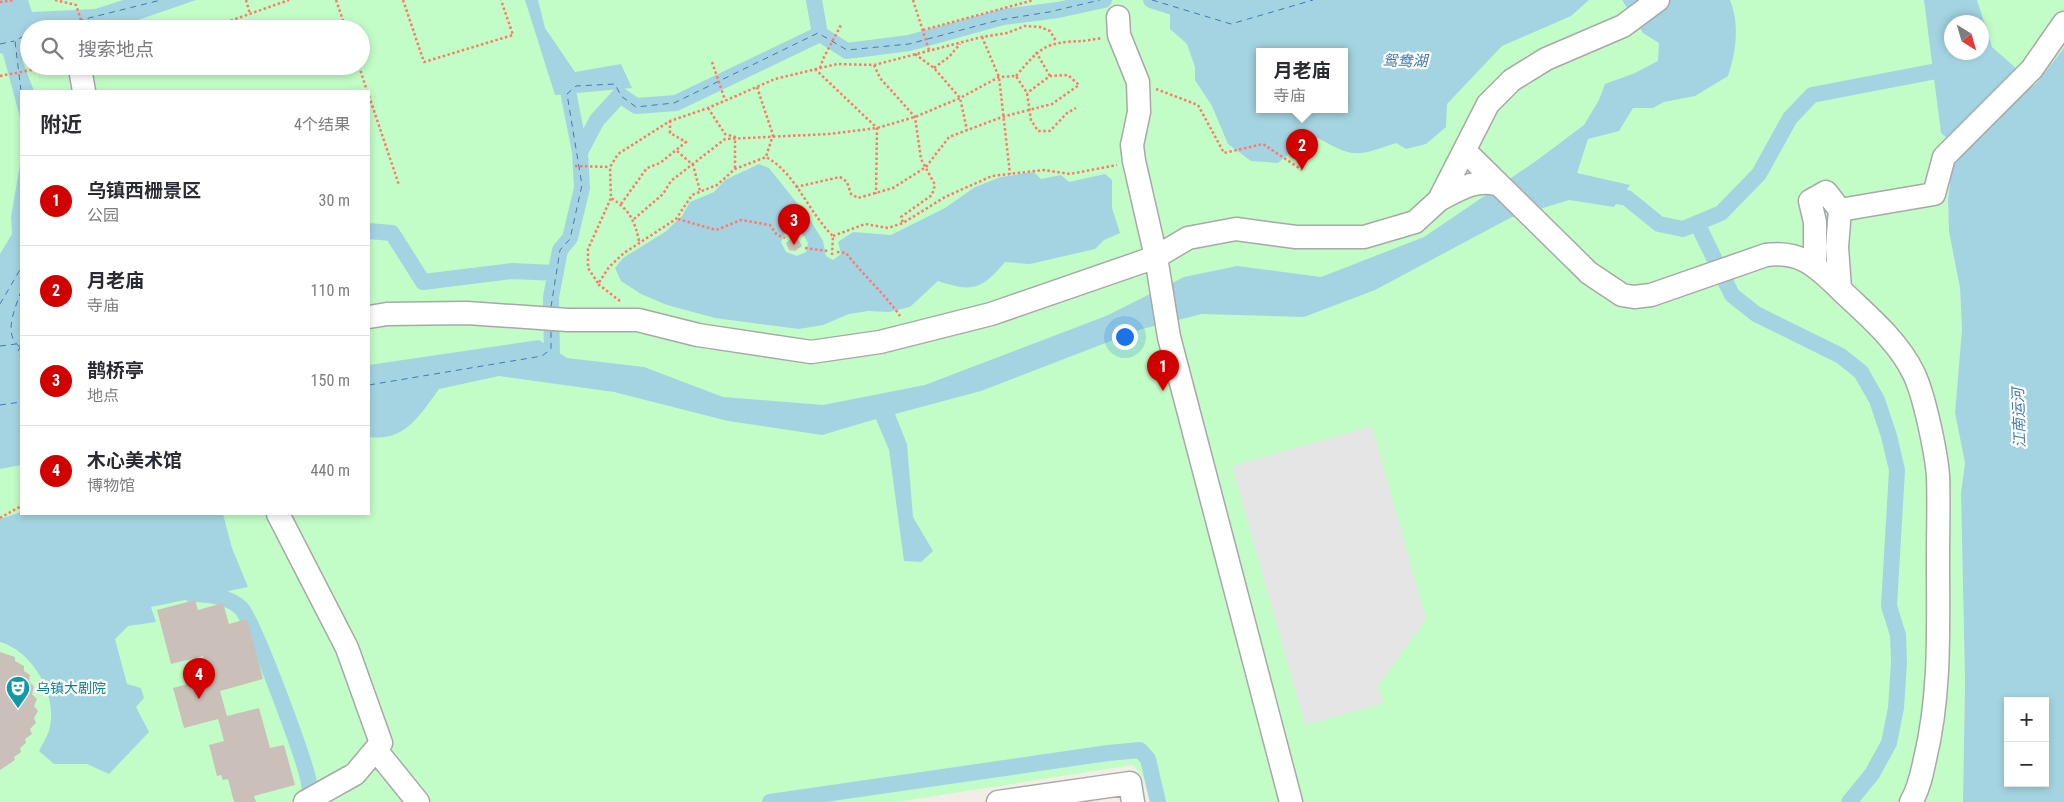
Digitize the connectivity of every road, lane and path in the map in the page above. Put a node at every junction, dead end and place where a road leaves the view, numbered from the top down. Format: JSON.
{"nodes":[{"id":1,"x":15,"y":0,"type":"edge"},
{"id":2,"x":55,"y":0,"type":"edge"},
{"id":3,"x":246,"y":0,"type":"edge"},
{"id":4,"x":289,"y":0,"type":"edge"},
{"id":5,"x":336,"y":0,"type":"edge"},
{"id":6,"x":403,"y":0,"type":"edge"},
{"id":7,"x":501,"y":0,"type":"edge"},
{"id":8,"x":913,"y":0,"type":"edge"},
{"id":9,"x":1034,"y":0,"type":"edge"},
{"id":10,"x":1658,"y":0,"type":"edge"},
{"id":11,"x":0,"y":2,"type":"edge"},
{"id":12,"x":250,"y":14,"type":"junction"},
{"id":13,"x":81,"y":20,"type":"edge"},
{"id":14,"x":233,"y":20,"type":"edge"},
{"id":15,"x":343,"y":20,"type":"edge"},
{"id":16,"x":2064,"y":23,"type":"edge"},
{"id":17,"x":841,"y":25,"type":"dead end"},
{"id":18,"x":1118,"y":26,"type":"joint"},
{"id":19,"x":923,"y":30,"type":"junction"},
{"id":20,"x":982,"y":37,"type":"junction"},
{"id":21,"x":1056,"y":41,"type":"junction"},
{"id":22,"x":960,"y":43,"type":"junction"},
{"id":23,"x":929,"y":50,"type":"junction"},
{"id":24,"x":1036,"y":52,"type":"junction"},
{"id":25,"x":915,"y":54,"type":"junction"},
{"id":26,"x":712,"y":62,"type":"dead end"},
{"id":27,"x":874,"y":65,"type":"junction"},
{"id":28,"x":820,"y":68,"type":"junction"},
{"id":29,"x":934,"y":68,"type":"junction"},
{"id":30,"x":815,"y":69,"type":"junction"},
{"id":31,"x":20,"y":72,"type":"edge"},
{"id":32,"x":81,"y":75,"type":"edge"},
{"id":33,"x":362,"y":75,"type":"edge"},
{"id":34,"x":0,"y":76,"type":"edge"},
{"id":35,"x":1016,"y":76,"type":"junction"},
{"id":36,"x":1050,"y":76,"type":"junction"},
{"id":37,"x":999,"y":77,"type":"junction"},
{"id":38,"x":1138,"y":82,"type":"junction"},
{"id":39,"x":756,"y":87,"type":"junction"},
{"id":40,"x":84,"y":90,"type":"edge"},
{"id":41,"x":367,"y":90,"type":"edge"},
{"id":42,"x":1027,"y":93,"type":"junction"},
{"id":43,"x":960,"y":98,"type":"junction"},
{"id":44,"x":370,"y":99,"type":"edge"},
{"id":45,"x":725,"y":100,"type":"junction"},
{"id":46,"x":708,"y":108,"type":"junction"},
{"id":47,"x":1076,"y":108,"type":"dead end"},
{"id":48,"x":1029,"y":109,"type":"junction"},
{"id":49,"x":915,"y":117,"type":"junction"},
{"id":50,"x":1002,"y":117,"type":"junction"},
{"id":51,"x":670,"y":121,"type":"junction"},
{"id":52,"x":877,"y":128,"type":"junction"},
{"id":53,"x":967,"y":130,"type":"junction"},
{"id":54,"x":773,"y":135,"type":"junction"},
{"id":55,"x":735,"y":137,"type":"junction"},
{"id":56,"x":677,"y":151,"type":"junction"},
{"id":57,"x":1465,"y":151,"type":"junction"},
{"id":58,"x":766,"y":157,"type":"junction"},
{"id":59,"x":1134,"y":162,"type":"junction"},
{"id":60,"x":693,"y":165,"type":"junction"},
{"id":61,"x":575,"y":166,"type":"dead end"},
{"id":62,"x":926,"y":167,"type":"junction"},
{"id":63,"x":610,"y":168,"type":"junction"},
{"id":64,"x":735,"y":169,"type":"junction"},
{"id":65,"x":1302,"y":170,"type":"dead end"},
{"id":66,"x":1010,"y":174,"type":"junction"},
{"id":67,"x":1496,"y":184,"type":"junction"},
{"id":68,"x":399,"y":185,"type":"dead end"},
{"id":69,"x":796,"y":187,"type":"junction"},
{"id":70,"x":700,"y":191,"type":"junction"},
{"id":71,"x":876,"y":194,"type":"junction"},
{"id":72,"x":611,"y":198,"type":"junction"},
{"id":73,"x":1439,"y":200,"type":"junction"},
{"id":74,"x":621,"y":204,"type":"junction"},
{"id":75,"x":1840,"y":210,"type":"junction"},
{"id":76,"x":634,"y":219,"type":"junction"},
{"id":77,"x":678,"y":220,"type":"dead end"},
{"id":78,"x":903,"y":223,"type":"junction"},
{"id":79,"x":833,"y":236,"type":"junction"},
{"id":80,"x":785,"y":238,"type":"dead end"},
{"id":81,"x":639,"y":241,"type":"junction"},
{"id":82,"x":805,"y":248,"type":"dead end"},
{"id":83,"x":828,"y":251,"type":"dead end"},
{"id":84,"x":837,"y":252,"type":"dead end"},
{"id":85,"x":832,"y":255,"type":"dead end"},
{"id":86,"x":1156,"y":257,"type":"junction"},
{"id":87,"x":1815,"y":266,"type":"junction"},
{"id":88,"x":598,"y":284,"type":"junction"},
{"id":89,"x":1840,"y":289,"type":"junction"},
{"id":90,"x":900,"y":316,"type":"dead end"},
{"id":91,"x":370,"y":317,"type":"edge"},
{"id":92,"x":638,"y":320,"type":"junction"},
{"id":93,"x":20,"y":507,"type":"edge"},
{"id":94,"x":279,"y":515,"type":"edge"},
{"id":95,"x":0,"y":518,"type":"edge"},
{"id":96,"x":376,"y":750,"type":"junction"},
{"id":97,"x":1132,"y":792,"type":"edge"},
{"id":98,"x":1060,"y":798,"type":"edge"},
{"id":99,"x":305,"y":802,"type":"edge"},
{"id":100,"x":418,"y":802,"type":"edge"},
{"id":101,"x":998,"y":802,"type":"edge"},
{"id":102,"x":1291,"y":802,"type":"edge"},
{"id":103,"x":1911,"y":802,"type":"edge"}],
"edges":[{"from":1,"to":11,"type":"path"},
{"from":2,"to":13,"type":"path"},
{"from":3,"to":12,"type":"path"},
{"from":4,"to":12,"type":"path"},
{"from":5,"to":15,"type":"path"},
{"from":6,"to":7,"type":"path"},
{"from":8,"to":19,"type":"path"},
{"from":9,"to":19,"type":"path"},
{"from":10,"to":57,"type":"street"},
{"from":12,"to":14,"type":"path"},
{"from":16,"to":75,"type":"street"},
{"from":17,"to":28,"type":"path"},
{"from":18,"to":21,"type":"path"},
{"from":18,"to":38,"type":"street"},
{"from":19,"to":23,"type":"path"},
{"from":20,"to":21,"type":"path"},
{"from":20,"to":22,"type":"path"},
{"from":20,"to":37,"type":"path"},
{"from":21,"to":24,"type":"path"},
{"from":22,"to":23,"type":"path"},
{"from":22,"to":29,"type":"path"},
{"from":23,"to":25,"type":"path"},
{"from":24,"to":35,"type":"path"},
{"from":24,"to":36,"type":"path"},
{"from":25,"to":27,"type":"path"},
{"from":25,"to":29,"type":"path"},
{"from":26,"to":45,"type":"path"},
{"from":27,"to":28,"type":"path"},
{"from":27,"to":49,"type":"path"},
{"from":28,"to":30,"type":"path"},
{"from":29,"to":43,"type":"path"},
{"from":30,"to":39,"type":"path"},
{"from":30,"to":52,"type":"path"},
{"from":31,"to":34,"type":"path"},
{"from":32,"to":40,"type":"street"},
{"from":33,"to":41,"type":"path"},
{"from":35,"to":37,"type":"path"},
{"from":35,"to":42,"type":"path"},
{"from":36,"to":42,"type":"path"},
{"from":36,"to":48,"type":"path"},
{"from":37,"to":43,"type":"path"},
{"from":37,"to":50,"type":"path"},
{"from":38,"to":59,"type":"street"},
{"from":38,"to":65,"type":"path"},
{"from":39,"to":45,"type":"path"},
{"from":39,"to":54,"type":"path"},
{"from":42,"to":48,"type":"path"},
{"from":43,"to":49,"type":"path"},
{"from":43,"to":53,"type":"path"},
{"from":44,"to":68,"type":"path"},
{"from":45,"to":46,"type":"path"},
{"from":46,"to":51,"type":"path"},
{"from":46,"to":55,"type":"path"},
{"from":47,"to":48,"type":"path"},
{"from":48,"to":50,"type":"path"},
{"from":49,"to":52,"type":"path"},
{"from":49,"to":62,"type":"path"},
{"from":50,"to":53,"type":"path"},
{"from":50,"to":66,"type":"path"},
{"from":51,"to":56,"type":"path"},
{"from":51,"to":63,"type":"path"},
{"from":52,"to":54,"type":"path"},
{"from":52,"to":71,"type":"path"},
{"from":53,"to":62,"type":"path"},
{"from":54,"to":55,"type":"path"},
{"from":54,"to":58,"type":"path"},
{"from":55,"to":60,"type":"path"},
{"from":55,"to":64,"type":"path"},
{"from":56,"to":60,"type":"path"},
{"from":56,"to":74,"type":"path"},
{"from":57,"to":67,"type":"street"},
{"from":57,"to":73,"type":"street"},
{"from":58,"to":64,"type":"path"},
{"from":58,"to":69,"type":"path"},
{"from":59,"to":66,"type":"path"},
{"from":59,"to":86,"type":"street"},
{"from":60,"to":70,"type":"path"},
{"from":60,"to":76,"type":"path"},
{"from":61,"to":63,"type":"path"},
{"from":62,"to":71,"type":"path"},
{"from":62,"to":78,"type":"path"},
{"from":63,"to":72,"type":"path"},
{"from":64,"to":70,"type":"path"},
{"from":66,"to":78,"type":"path"},
{"from":67,"to":73,"type":"street"},
{"from":67,"to":87,"type":"street"},
{"from":69,"to":71,"type":"path"},
{"from":69,"to":79,"type":"path"},
{"from":70,"to":81,"type":"path"},
{"from":72,"to":74,"type":"path"},
{"from":72,"to":88,"type":"path"},
{"from":73,"to":86,"type":"street"},
{"from":74,"to":76,"type":"path"},
{"from":75,"to":87,"type":"street"},
{"from":75,"to":89,"type":"street"},
{"from":76,"to":81,"type":"path"},
{"from":77,"to":80,"type":"path"},
{"from":78,"to":79,"type":"path"},
{"from":79,"to":85,"type":"path"},
{"from":81,"to":88,"type":"path"},
{"from":82,"to":83,"type":"path"},
{"from":84,"to":90,"type":"path"},
{"from":86,"to":92,"type":"street"},
{"from":86,"to":102,"type":"street"},
{"from":87,"to":89,"type":"street"},
{"from":88,"to":92,"type":"path"},
{"from":89,"to":103,"type":"street"},
{"from":91,"to":92,"type":"street"},
{"from":93,"to":95,"type":"path"},
{"from":94,"to":96,"type":"street"},
{"from":96,"to":99,"type":"street"},
{"from":96,"to":100,"type":"street"},
{"from":97,"to":98,"type":"street"},
{"from":98,"to":101,"type":"street"}]}
